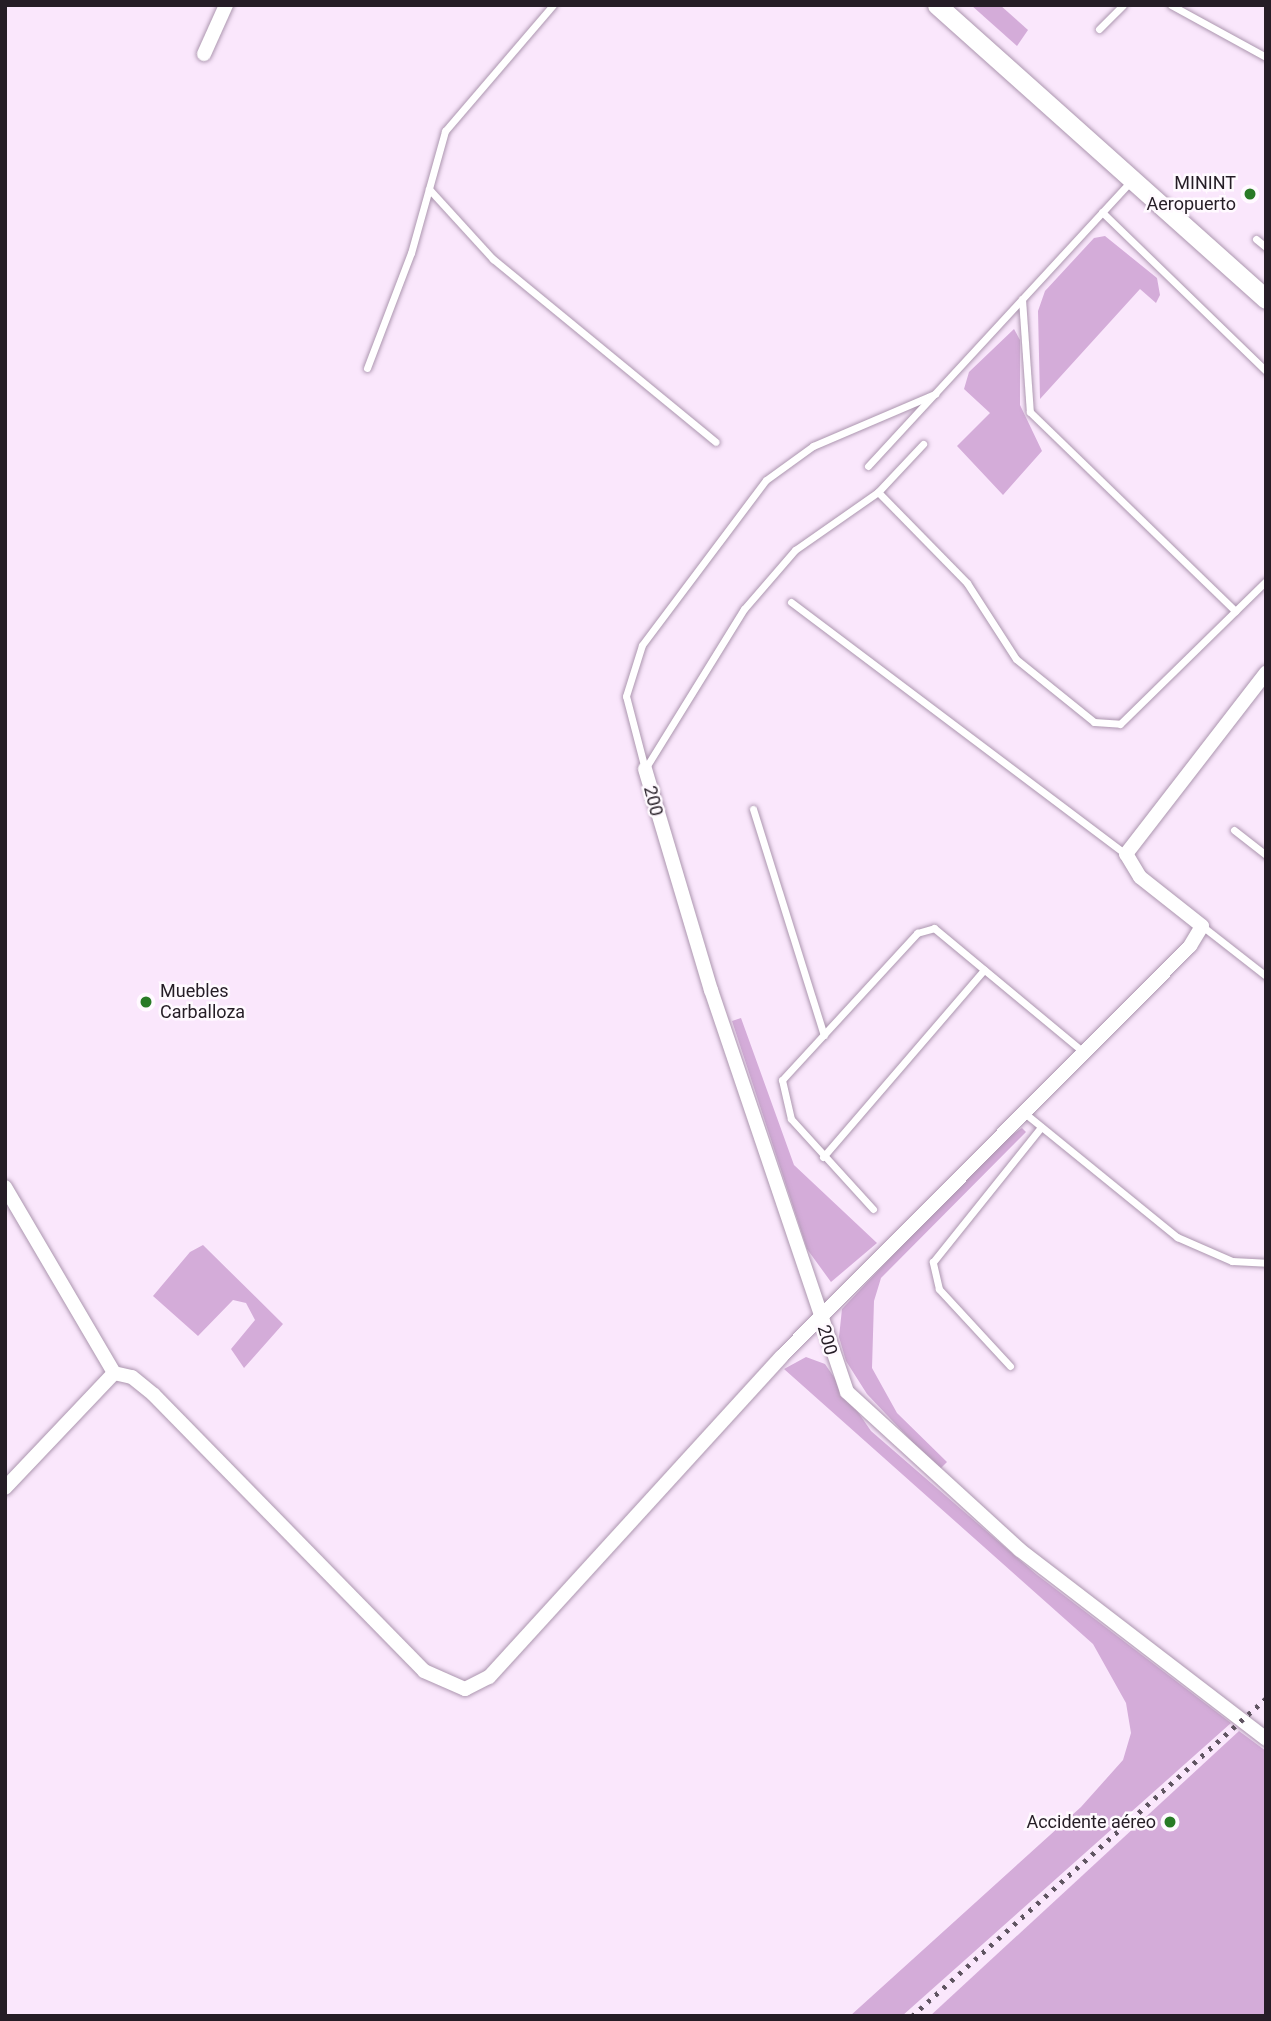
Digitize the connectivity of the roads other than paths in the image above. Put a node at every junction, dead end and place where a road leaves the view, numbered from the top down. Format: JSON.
{"nodes":[{"id":1,"x":226,"y":5,"type":"edge"},
{"id":2,"x":554,"y":5,"type":"edge"},
{"id":3,"x":937,"y":5,"type":"edge"},
{"id":4,"x":1123,"y":5,"type":"edge"},
{"id":5,"x":1171,"y":5,"type":"edge"},
{"id":6,"x":1099,"y":29,"type":"dead end"},
{"id":7,"x":204,"y":54,"type":"dead end"},
{"id":8,"x":1264,"y":57,"type":"edge"},
{"id":9,"x":1132,"y":180,"type":"junction"},
{"id":10,"x":429,"y":189,"type":"junction"},
{"id":11,"x":1102,"y":212,"type":"junction"},
{"id":12,"x":1256,"y":239,"type":"dead end"},
{"id":13,"x":1266,"y":247,"type":"edge"},
{"id":14,"x":1022,"y":299,"type":"junction"},
{"id":15,"x":1266,"y":299,"type":"edge"},
{"id":16,"x":367,"y":368,"type":"dead end"},
{"id":17,"x":1266,"y":371,"type":"edge"},
{"id":18,"x":935,"y":394,"type":"junction"},
{"id":19,"x":716,"y":442,"type":"dead end"},
{"id":20,"x":923,"y":444,"type":"dead end"},
{"id":21,"x":868,"y":466,"type":"dead end"},
{"id":22,"x":878,"y":492,"type":"junction"},
{"id":23,"x":1266,"y":581,"type":"edge"},
{"id":24,"x":791,"y":602,"type":"dead end"},
{"id":25,"x":1235,"y":611,"type":"junction"},
{"id":26,"x":1266,"y":673,"type":"edge"},
{"id":27,"x":645,"y":769,"type":"junction"},
{"id":28,"x":753,"y":809,"type":"dead end"},
{"id":29,"x":1234,"y":830,"type":"dead end"},
{"id":30,"x":1126,"y":854,"type":"junction"},
{"id":31,"x":1266,"y":855,"type":"edge"},
{"id":32,"x":1202,"y":926,"type":"junction"},
{"id":33,"x":984,"y":970,"type":"junction"},
{"id":34,"x":1266,"y":976,"type":"edge"},
{"id":35,"x":824,"y":1035,"type":"junction"},
{"id":36,"x":1082,"y":1051,"type":"junction"},
{"id":37,"x":1022,"y":1111,"type":"junction"},
{"id":38,"x":1041,"y":1127,"type":"junction"},
{"id":39,"x":823,"y":1157,"type":"junction"},
{"id":40,"x":5,"y":1187,"type":"edge"},
{"id":41,"x":873,"y":1209,"type":"dead end"},
{"id":42,"x":1266,"y":1263,"type":"edge"},
{"id":43,"x":821,"y":1320,"type":"junction"},
{"id":44,"x":1010,"y":1366,"type":"dead end"},
{"id":45,"x":114,"y":1373,"type":"junction"},
{"id":46,"x":5,"y":1488,"type":"edge"},
{"id":47,"x":1266,"y":1739,"type":"edge"}],
"edges":[{"from":1,"to":7,"type":"street"},
{"from":2,"to":10,"type":"lane"},
{"from":3,"to":9,"type":"street"},
{"from":4,"to":6,"type":"lane"},
{"from":5,"to":8,"type":"lane"},
{"from":9,"to":11,"type":"lane"},
{"from":9,"to":15,"type":"street"},
{"from":10,"to":16,"type":"lane"},
{"from":10,"to":19,"type":"lane"},
{"from":11,"to":14,"type":"lane"},
{"from":11,"to":17,"type":"lane"},
{"from":12,"to":13,"type":"lane"},
{"from":14,"to":18,"type":"lane"},
{"from":14,"to":25,"type":"lane"},
{"from":18,"to":21,"type":"lane"},
{"from":18,"to":27,"type":"lane"},
{"from":20,"to":22,"type":"lane"},
{"from":22,"to":25,"type":"lane"},
{"from":22,"to":27,"type":"lane"},
{"from":23,"to":25,"type":"lane"},
{"from":24,"to":30,"type":"lane"},
{"from":26,"to":30,"type":"street"},
{"from":27,"to":43,"type":"street","name":"200"},
{"from":28,"to":35,"type":"lane"},
{"from":29,"to":31,"type":"lane"},
{"from":30,"to":32,"type":"street"},
{"from":32,"to":34,"type":"lane"},
{"from":32,"to":36,"type":"street"},
{"from":33,"to":35,"type":"lane"},
{"from":33,"to":36,"type":"lane"},
{"from":33,"to":39,"type":"lane"},
{"from":35,"to":39,"type":"lane"},
{"from":36,"to":37,"type":"street"},
{"from":37,"to":38,"type":"lane"},
{"from":37,"to":43,"type":"street"},
{"from":38,"to":42,"type":"lane"},
{"from":38,"to":44,"type":"lane"},
{"from":39,"to":41,"type":"lane"},
{"from":40,"to":45,"type":"street"},
{"from":43,"to":45,"type":"street"},
{"from":43,"to":47,"type":"street","name":"200"},
{"from":45,"to":46,"type":"street"}]}
